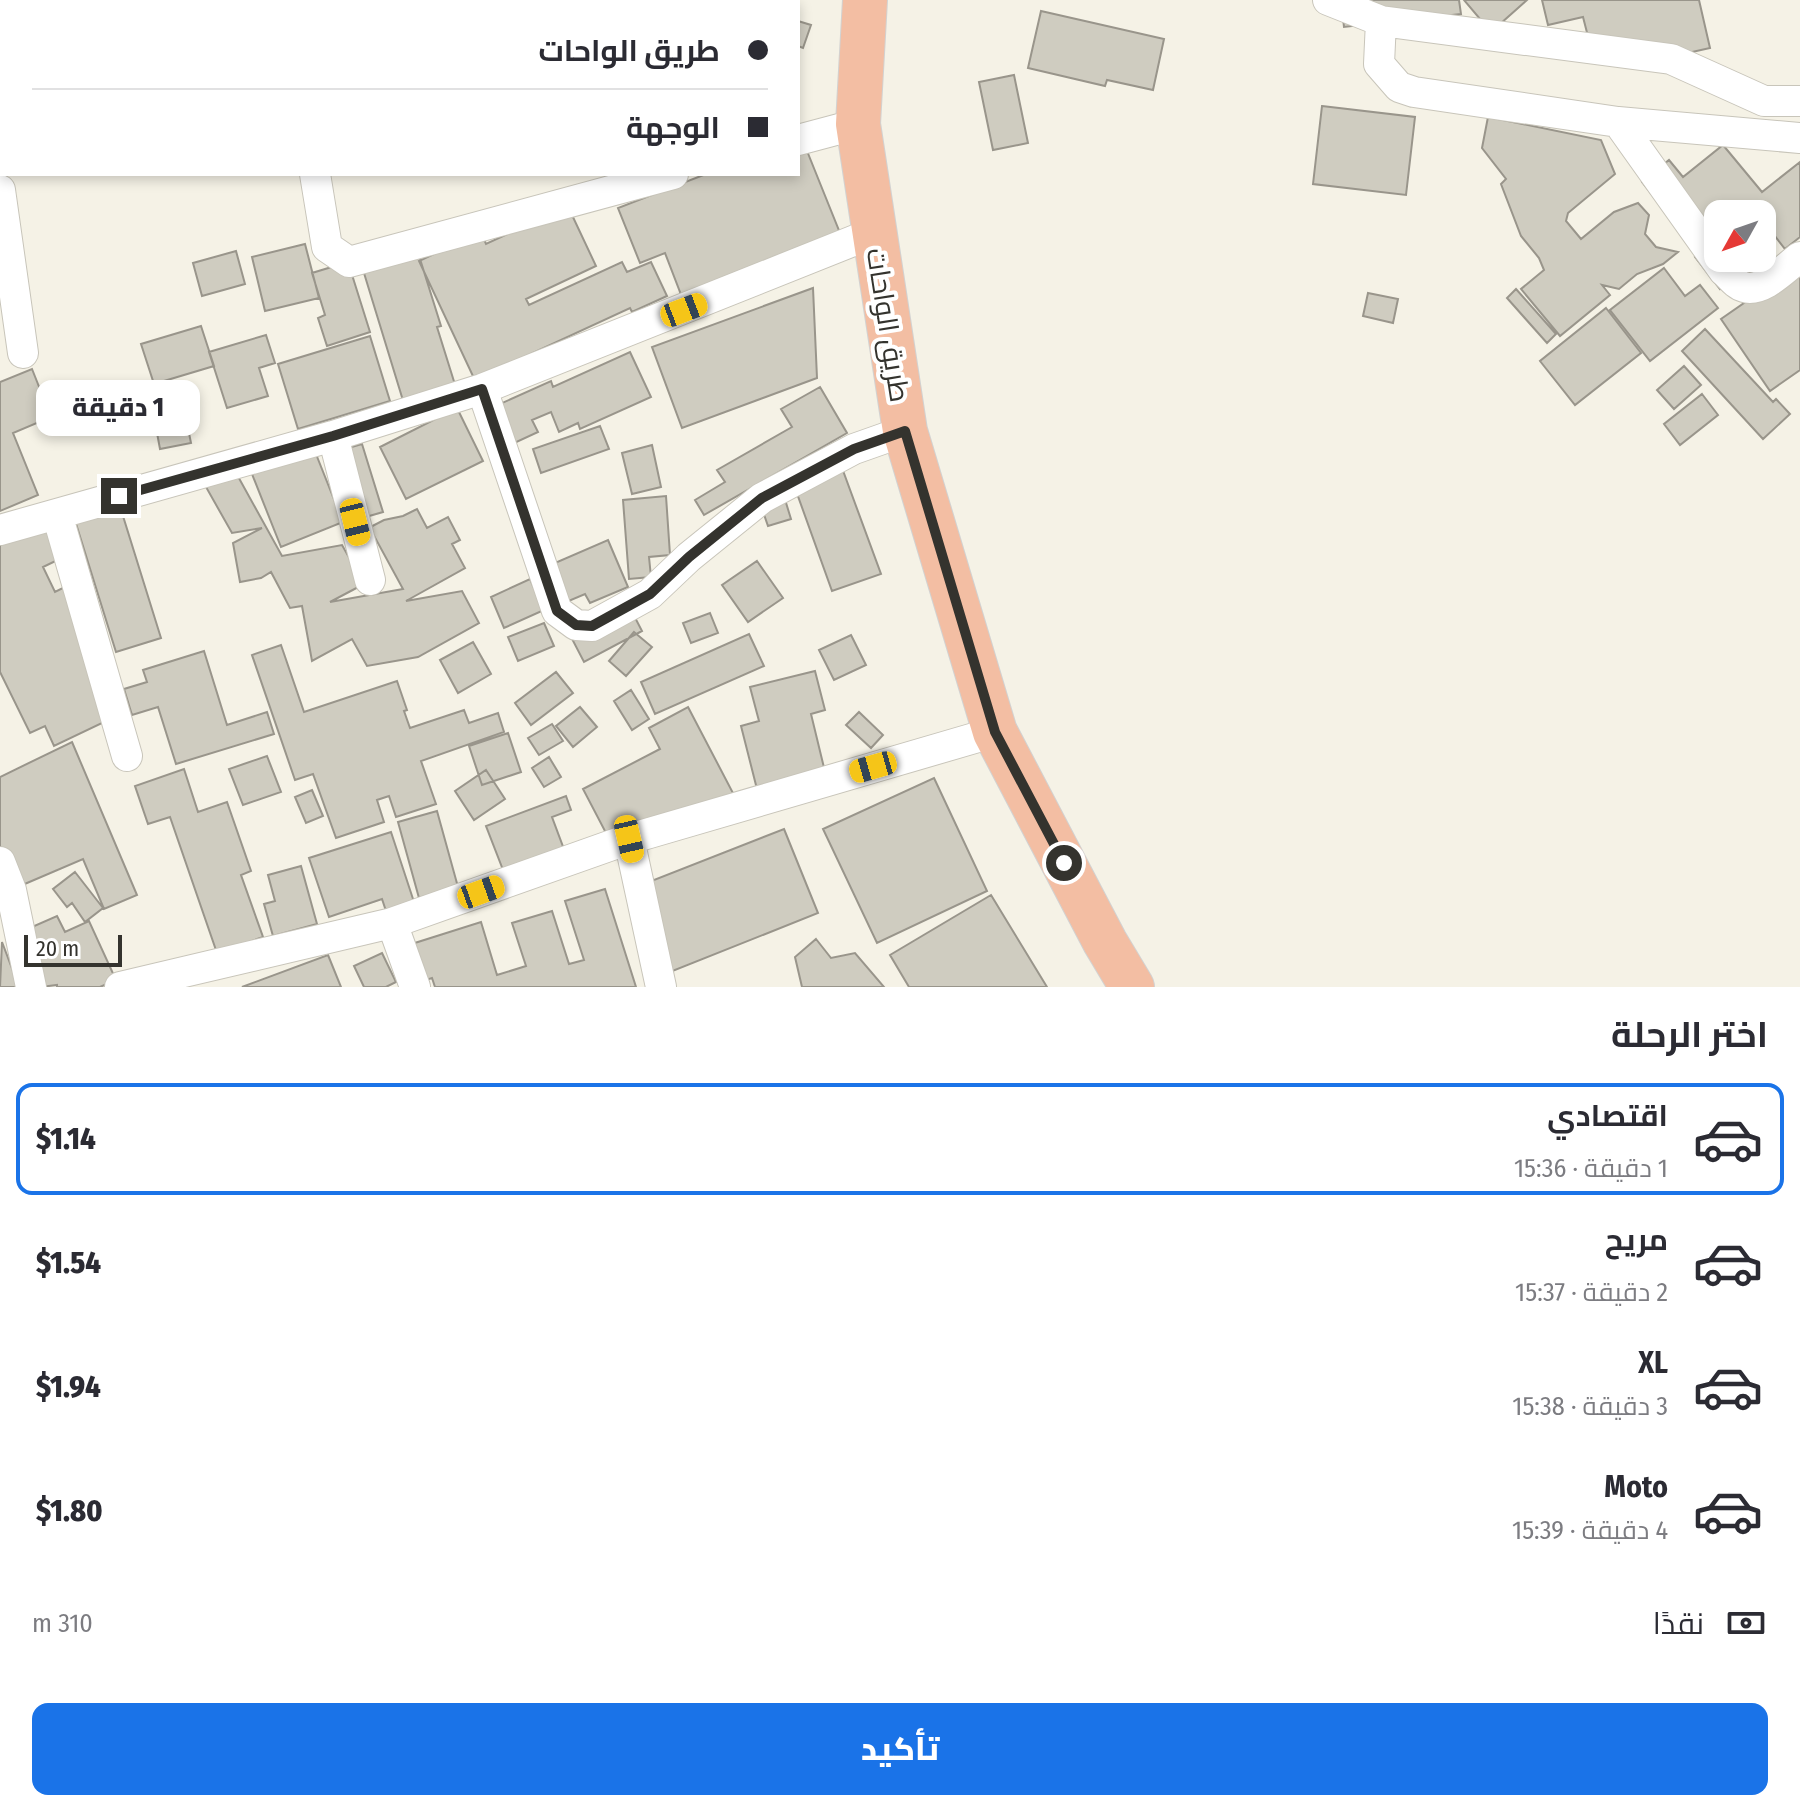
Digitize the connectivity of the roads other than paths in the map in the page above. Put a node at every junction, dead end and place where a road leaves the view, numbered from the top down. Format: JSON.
{"nodes":[{"id":1,"x":865,"y":0,"type":"edge"},
{"id":2,"x":1328,"y":0,"type":"edge"},
{"id":3,"x":1381,"y":21,"type":"junction"},
{"id":4,"x":1800,"y":101,"type":"edge"},
{"id":5,"x":1618,"y":122,"type":"junction"},
{"id":6,"x":858,"y":124,"type":"junction"},
{"id":7,"x":1800,"y":138,"type":"edge"},
{"id":8,"x":800,"y":139,"type":"edge"},
{"id":9,"x":315,"y":176,"type":"edge"},
{"id":10,"x":666,"y":176,"type":"edge"},
{"id":11,"x":0,"y":190,"type":"edge"},
{"id":12,"x":873,"y":233,"type":"junction"},
{"id":13,"x":1800,"y":257,"type":"edge"},
{"id":14,"x":23,"y":353,"type":"dead end"},
{"id":15,"x":482,"y":389,"type":"junction"},
{"id":16,"x":905,"y":431,"type":"junction"},
{"id":17,"x":333,"y":436,"type":"junction"},
{"id":18,"x":57,"y":514,"type":"junction"},
{"id":19,"x":0,"y":530,"type":"edge"},
{"id":20,"x":370,"y":580,"type":"dead end"},
{"id":21,"x":995,"y":732,"type":"junction"},
{"id":22,"x":127,"y":756,"type":"dead end"},
{"id":23,"x":629,"y":839,"type":"junction"},
{"id":24,"x":0,"y":862,"type":"edge"},
{"id":25,"x":392,"y":923,"type":"junction"},
{"id":26,"x":31,"y":987,"type":"edge"},
{"id":27,"x":120,"y":987,"type":"edge"},
{"id":28,"x":415,"y":987,"type":"edge"},
{"id":29,"x":661,"y":987,"type":"edge"},
{"id":30,"x":1132,"y":987,"type":"edge"}],
"edges":[{"from":1,"to":6,"type":"main road","name":"طريق الواحات"},
{"from":2,"to":3,"type":"street"},
{"from":3,"to":4,"type":"street"},
{"from":3,"to":5,"type":"street"},
{"from":5,"to":7,"type":"street"},
{"from":5,"to":13,"type":"street"},
{"from":6,"to":8,"type":"street"},
{"from":6,"to":12,"type":"main road","name":"طريق الواحات"},
{"from":9,"to":10,"type":"street"},
{"from":11,"to":14,"type":"street"},
{"from":12,"to":15,"type":"street"},
{"from":12,"to":16,"type":"main road","name":"طريق الواحات"},
{"from":15,"to":16,"type":"street"},
{"from":15,"to":17,"type":"street"},
{"from":16,"to":21,"type":"main road","name":"طريق الواحات"},
{"from":17,"to":18,"type":"street"},
{"from":17,"to":20,"type":"street"},
{"from":18,"to":19,"type":"street"},
{"from":18,"to":22,"type":"street"},
{"from":21,"to":23,"type":"street"},
{"from":21,"to":30,"type":"main road","name":"طريق الواحات"},
{"from":23,"to":25,"type":"street"},
{"from":23,"to":29,"type":"street"},
{"from":24,"to":26,"type":"street"},
{"from":25,"to":27,"type":"street"},
{"from":25,"to":28,"type":"street"}]}
